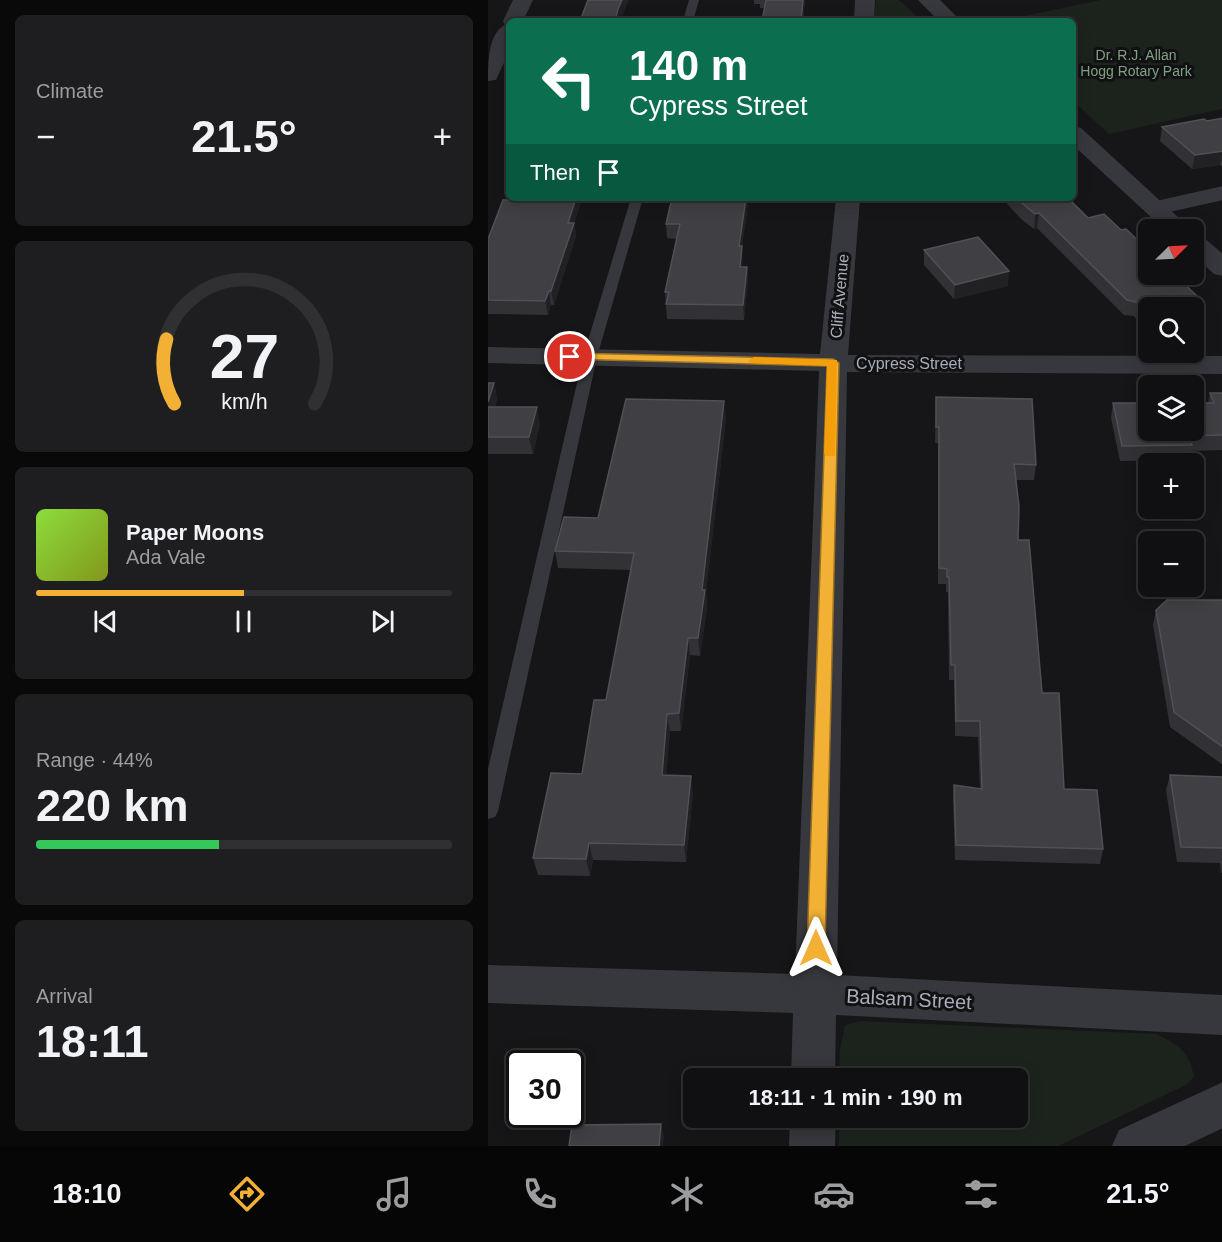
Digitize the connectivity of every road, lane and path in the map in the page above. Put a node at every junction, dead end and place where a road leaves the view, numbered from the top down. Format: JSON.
{"nodes":[{"id":1,"x":522,"y":0,"type":"edge"},
{"id":2,"x":694,"y":0,"type":"edge"},
{"id":3,"x":865,"y":0,"type":"edge"},
{"id":4,"x":928,"y":0,"type":"edge"},
{"id":5,"x":512,"y":18,"type":"edge"},
{"id":6,"x":689,"y":18,"type":"edge"},
{"id":7,"x":864,"y":18,"type":"edge"},
{"id":8,"x":948,"y":18,"type":"edge"},
{"id":9,"x":505,"y":31,"type":"edge"},
{"id":10,"x":488,"y":75,"type":"edge"},
{"id":11,"x":1076,"y":136,"type":"edge"},
{"id":12,"x":1223,"y":193,"type":"edge"},
{"id":13,"x":636,"y":201,"type":"edge"},
{"id":14,"x":848,"y":201,"type":"edge"},
{"id":15,"x":1156,"y":208,"type":"junction"},
{"id":16,"x":1168,"y":219,"type":"edge"},
{"id":17,"x":1204,"y":252,"type":"edge"},
{"id":18,"x":1223,"y":268,"type":"edge"},
{"id":19,"x":488,"y":355,"type":"edge"},
{"id":20,"x":590,"y":357,"type":"junction"},
{"id":21,"x":833,"y":363,"type":"junction"},
{"id":22,"x":1223,"y":365,"type":"edge"},
{"id":23,"x":488,"y":811,"type":"edge"},
{"id":24,"x":488,"y":984,"type":"edge"},
{"id":25,"x":816,"y":994,"type":"junction"},
{"id":26,"x":1223,"y":1015,"type":"edge"},
{"id":27,"x":814,"y":1068,"type":"edge"},
{"id":28,"x":1223,"y":1104,"type":"edge"},
{"id":29,"x":813,"y":1128,"type":"edge"},
{"id":30,"x":812,"y":1146,"type":"edge"},
{"id":31,"x":1135,"y":1146,"type":"edge"}],
"edges":[{"from":1,"to":5,"type":"street"},
{"from":2,"to":6,"type":"lane"},
{"from":3,"to":7,"type":"street"},
{"from":4,"to":8,"type":"street"},
{"from":9,"to":10,"type":"street"},
{"from":11,"to":15,"type":"street"},
{"from":12,"to":15,"type":"street"},
{"from":13,"to":20,"type":"lane"},
{"from":14,"to":21,"type":"street","name":"Cliff Avenue"},
{"from":15,"to":16,"type":"street"},
{"from":17,"to":18,"type":"street"},
{"from":19,"to":20,"type":"street","name":"Cypress Street"},
{"from":20,"to":21,"type":"street","name":"Cypress Street"},
{"from":20,"to":23,"type":"lane"},
{"from":21,"to":22,"type":"street","name":"Cypress Street"},
{"from":21,"to":25,"type":"street","name":"Cliff Avenue"},
{"from":24,"to":25,"type":"street","name":"Balsam Street"},
{"from":25,"to":26,"type":"street","name":"Balsam Street"},
{"from":25,"to":27,"type":"street","name":"Cliff Avenue"},
{"from":28,"to":31,"type":"street"},
{"from":29,"to":30,"type":"street"}]}
